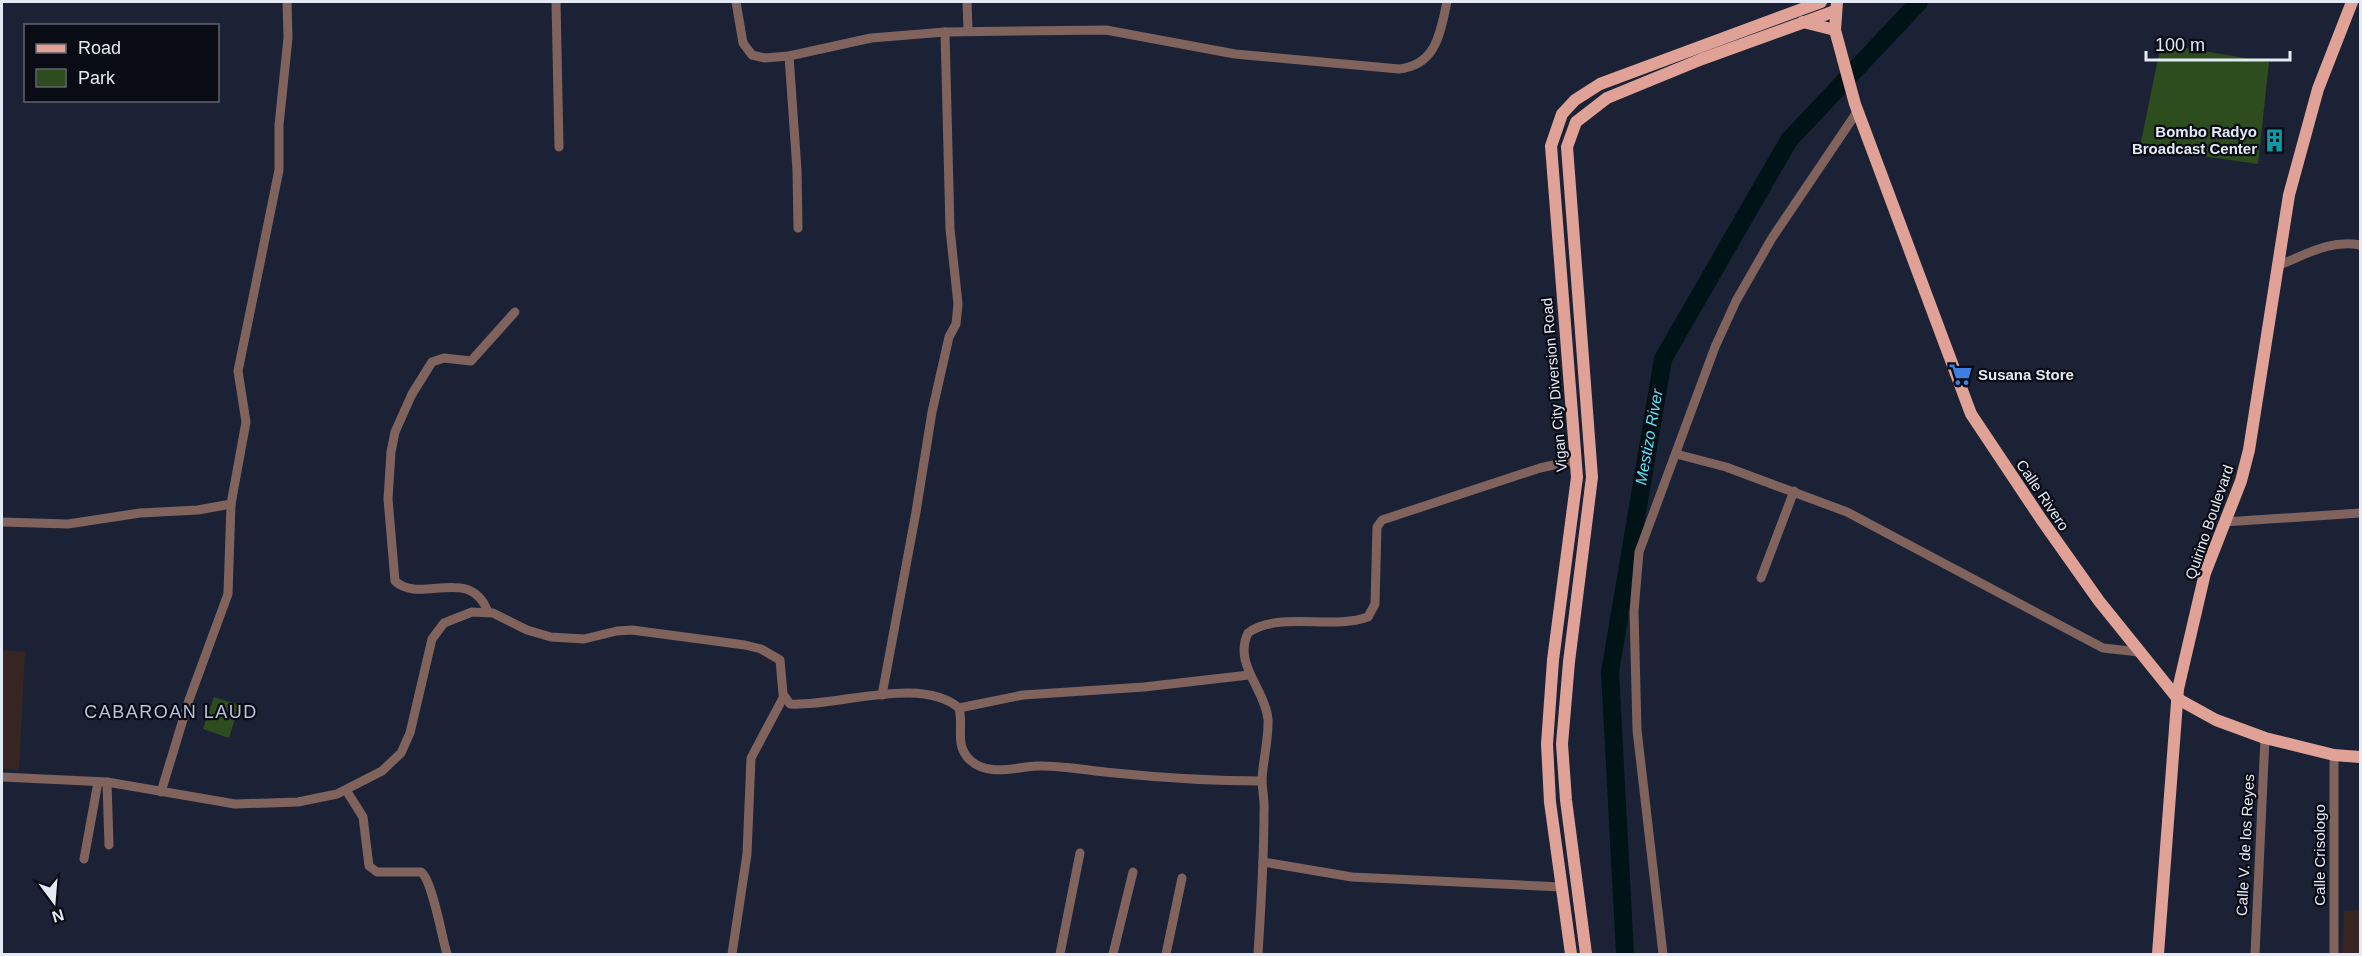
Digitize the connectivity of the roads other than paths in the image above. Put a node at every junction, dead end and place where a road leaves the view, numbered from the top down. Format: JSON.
{"nodes":[{"id":1,"x":287,"y":2,"type":"edge"},
{"id":2,"x":556,"y":2,"type":"edge"},
{"id":3,"x":735,"y":2,"type":"edge"},
{"id":4,"x":967,"y":2,"type":"edge"},
{"id":5,"x":1447,"y":2,"type":"edge"},
{"id":6,"x":1821,"y":2,"type":"edge"},
{"id":7,"x":2352,"y":2,"type":"edge"},
{"id":8,"x":1808,"y":5,"type":"edge"},
{"id":9,"x":1836,"y":6,"type":"edge"},
{"id":10,"x":1802,"y":21,"type":"junction"},
{"id":11,"x":968,"y":30,"type":"junction"},
{"id":12,"x":945,"y":32,"type":"junction"},
{"id":13,"x":1835,"y":32,"type":"junction"},
{"id":14,"x":789,"y":56,"type":"junction"},
{"id":15,"x":1856,"y":108,"type":"junction"},
{"id":16,"x":559,"y":147,"type":"dead end"},
{"id":17,"x":798,"y":228,"type":"dead end"},
{"id":18,"x":2361,"y":246,"type":"edge"},
{"id":19,"x":2277,"y":266,"type":"junction"},
{"id":20,"x":1577,"y":287,"type":"junction"},
{"id":21,"x":1561,"y":288,"type":"junction"},
{"id":22,"x":515,"y":312,"type":"dead end"},
{"id":23,"x":1677,"y":454,"type":"junction"},
{"id":24,"x":1576,"y":460,"type":"junction"},
{"id":25,"x":1794,"y":491,"type":"junction"},
{"id":26,"x":231,"y":504,"type":"junction"},
{"id":27,"x":2361,"y":513,"type":"edge"},
{"id":28,"x":2,"y":522,"type":"edge"},
{"id":29,"x":2224,"y":522,"type":"junction"},
{"id":30,"x":1761,"y":579,"type":"dead end"},
{"id":31,"x":488,"y":612,"type":"junction"},
{"id":32,"x":2139,"y":652,"type":"junction"},
{"id":33,"x":1249,"y":675,"type":"junction"},
{"id":34,"x":882,"y":695,"type":"junction"},
{"id":35,"x":783,"y":698,"type":"junction"},
{"id":36,"x":2178,"y":699,"type":"junction"},
{"id":37,"x":959,"y":708,"type":"junction"},
{"id":38,"x":2265,"y":738,"type":"junction"},
{"id":39,"x":2334,"y":755,"type":"junction"},
{"id":40,"x":2361,"y":757,"type":"edge"},
{"id":41,"x":2,"y":777,"type":"edge"},
{"id":42,"x":1262,"y":781,"type":"junction"},
{"id":43,"x":102,"y":782,"type":"junction"},
{"id":44,"x":346,"y":790,"type":"junction"},
{"id":45,"x":161,"y":792,"type":"junction"},
{"id":46,"x":109,"y":845,"type":"dead end"},
{"id":47,"x":1080,"y":852,"type":"dead end"},
{"id":48,"x":84,"y":859,"type":"dead end"},
{"id":49,"x":1263,"y":862,"type":"junction"},
{"id":50,"x":1132,"y":872,"type":"dead end"},
{"id":51,"x":1182,"y":878,"type":"dead end"},
{"id":52,"x":1561,"y":887,"type":"junction"},
{"id":53,"x":1579,"y":902,"type":"junction"},
{"id":54,"x":1564,"y":904,"type":"junction"},
{"id":55,"x":447,"y":954,"type":"edge"},
{"id":56,"x":732,"y":954,"type":"edge"},
{"id":57,"x":1060,"y":954,"type":"edge"},
{"id":58,"x":1113,"y":954,"type":"edge"},
{"id":59,"x":1166,"y":954,"type":"edge"},
{"id":60,"x":1258,"y":954,"type":"edge"},
{"id":61,"x":1571,"y":954,"type":"edge"},
{"id":62,"x":1586,"y":954,"type":"edge"},
{"id":63,"x":1663,"y":954,"type":"edge"},
{"id":64,"x":2158,"y":954,"type":"edge"},
{"id":65,"x":2256,"y":954,"type":"edge"},
{"id":66,"x":2334,"y":954,"type":"edge"}],
"edges":[{"from":1,"to":26,"type":"street"},
{"from":2,"to":16,"type":"street"},
{"from":3,"to":14,"type":"street"},
{"from":4,"to":11,"type":"street"},
{"from":5,"to":11,"type":"street"},
{"from":6,"to":8,"type":"main road","name":"Vigan City Diversion Road"},
{"from":7,"to":19,"type":"main road","name":"Quirino Boulevard"},
{"from":8,"to":21,"type":"main road","name":"Vigan City Diversion Road"},
{"from":9,"to":10,"type":"main road","name":"Vigan City Diversion Road"},
{"from":9,"to":13,"type":"main road","name":"Calle Rivero"},
{"from":10,"to":13,"type":"main road"},
{"from":10,"to":20,"type":"main road","name":"Vigan City Diversion Road"},
{"from":11,"to":12,"type":"street"},
{"from":12,"to":14,"type":"street"},
{"from":12,"to":34,"type":"street"},
{"from":13,"to":15,"type":"main road","name":"Calle Rivero"},
{"from":14,"to":17,"type":"street"},
{"from":15,"to":23,"type":"street"},
{"from":15,"to":32,"type":"main road","name":"Calle Rivero"},
{"from":18,"to":19,"type":"street"},
{"from":19,"to":29,"type":"main road","name":"Quirino Boulevard"},
{"from":20,"to":21,"type":"main road"},
{"from":20,"to":53,"type":"main road","name":"Vigan City Diversion Road"},
{"from":21,"to":24,"type":"main road","name":"Vigan City Diversion Road"},
{"from":22,"to":31,"type":"street"},
{"from":23,"to":25,"type":"street"},
{"from":23,"to":63,"type":"street"},
{"from":24,"to":33,"type":"street"},
{"from":24,"to":52,"type":"main road","name":"Vigan City Diversion Road"},
{"from":25,"to":30,"type":"street"},
{"from":25,"to":32,"type":"street"},
{"from":26,"to":28,"type":"street"},
{"from":26,"to":45,"type":"street"},
{"from":27,"to":29,"type":"street"},
{"from":29,"to":36,"type":"main road","name":"Quirino Boulevard"},
{"from":31,"to":35,"type":"street"},
{"from":31,"to":44,"type":"street"},
{"from":32,"to":36,"type":"main road","name":"Calle Rivero"},
{"from":33,"to":37,"type":"street"},
{"from":33,"to":42,"type":"street"},
{"from":34,"to":35,"type":"street"},
{"from":34,"to":37,"type":"street"},
{"from":35,"to":56,"type":"street"},
{"from":36,"to":38,"type":"main road","name":"Calle Rivero"},
{"from":36,"to":64,"type":"main road","name":"Quirino Boulevard"},
{"from":37,"to":42,"type":"street"},
{"from":38,"to":39,"type":"main road","name":"Calle Rivero"},
{"from":38,"to":65,"type":"street","name":"Calle V. de los Reyes"},
{"from":39,"to":40,"type":"main road","name":"Calle Rivero"},
{"from":39,"to":66,"type":"street","name":"Calle Crisologo"},
{"from":41,"to":43,"type":"street"},
{"from":42,"to":49,"type":"street"},
{"from":43,"to":45,"type":"street"},
{"from":43,"to":46,"type":"street"},
{"from":43,"to":48,"type":"street"},
{"from":44,"to":45,"type":"street"},
{"from":44,"to":55,"type":"street"},
{"from":47,"to":57,"type":"street"},
{"from":49,"to":52,"type":"street"},
{"from":49,"to":60,"type":"street"},
{"from":50,"to":58,"type":"street"},
{"from":51,"to":59,"type":"street"},
{"from":52,"to":54,"type":"main road","name":"Vigan City Diversion Road"},
{"from":53,"to":54,"type":"main road"},
{"from":53,"to":62,"type":"main road","name":"Vigan City Diversion Road"},
{"from":54,"to":61,"type":"main road","name":"Vigan City Diversion Road"}]}
